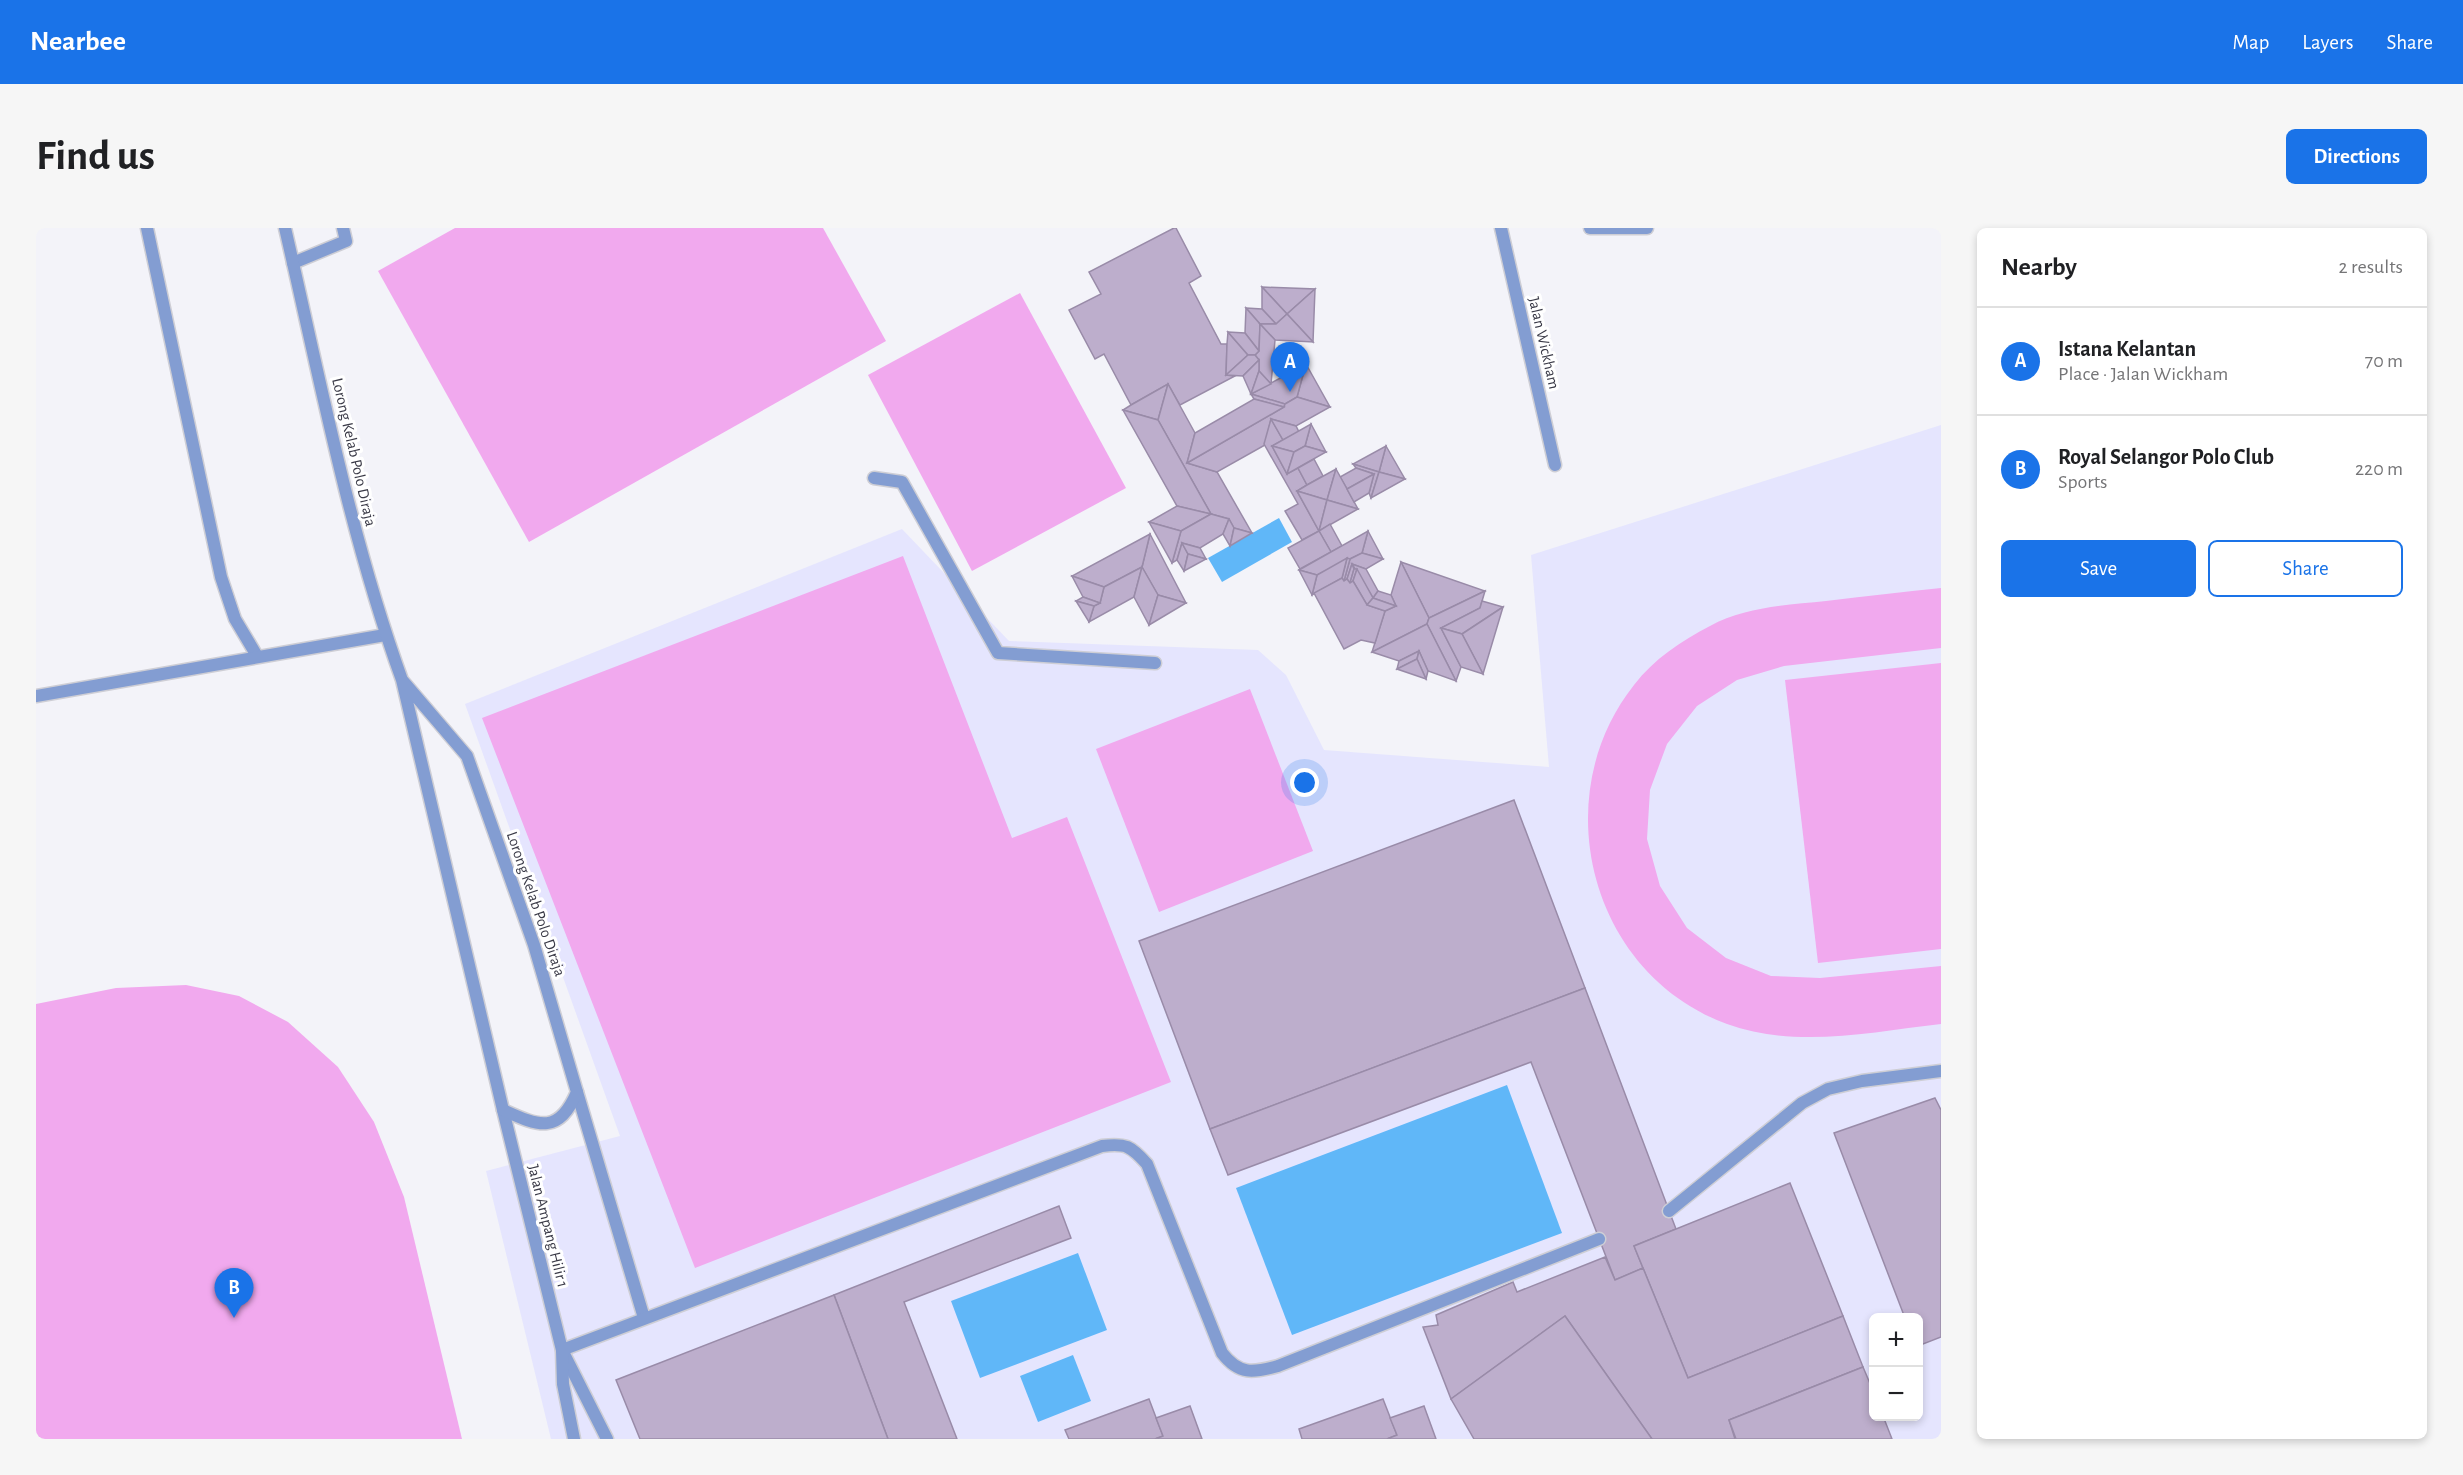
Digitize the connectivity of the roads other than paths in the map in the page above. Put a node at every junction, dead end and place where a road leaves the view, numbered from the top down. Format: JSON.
{"nodes":[{"id":1,"x":147,"y":228,"type":"edge"},
{"id":2,"x":285,"y":228,"type":"edge"},
{"id":3,"x":343,"y":228,"type":"edge"},
{"id":4,"x":1501,"y":228,"type":"edge"},
{"id":5,"x":1590,"y":228,"type":"edge"},
{"id":6,"x":1647,"y":228,"type":"edge"},
{"id":7,"x":293,"y":263,"type":"junction"},
{"id":8,"x":1555,"y":465,"type":"dead end"},
{"id":9,"x":874,"y":478,"type":"dead end"},
{"id":10,"x":385,"y":635,"type":"junction"},
{"id":11,"x":257,"y":656,"type":"junction"},
{"id":12,"x":1155,"y":663,"type":"dead end"},
{"id":13,"x":402,"y":680,"type":"junction"},
{"id":14,"x":36,"y":696,"type":"edge"},
{"id":15,"x":1941,"y":1071,"type":"edge"},
{"id":16,"x":578,"y":1092,"type":"junction"},
{"id":17,"x":503,"y":1110,"type":"junction"},
{"id":18,"x":1669,"y":1211,"type":"dead end"},
{"id":19,"x":1599,"y":1239,"type":"dead end"},
{"id":20,"x":644,"y":1318,"type":"junction"},
{"id":21,"x":562,"y":1350,"type":"junction"},
{"id":22,"x":574,"y":1439,"type":"edge"},
{"id":23,"x":607,"y":1439,"type":"edge"}],
"edges":[{"from":1,"to":11,"type":"street"},
{"from":2,"to":7,"type":"street","name":"Lorong Kelab Polo Diraja"},
{"from":3,"to":7,"type":"street"},
{"from":4,"to":8,"type":"street","name":"Jalan Wickham"},
{"from":5,"to":6,"type":"street"},
{"from":7,"to":10,"type":"street","name":"Lorong Kelab Polo Diraja"},
{"from":9,"to":12,"type":"street"},
{"from":10,"to":11,"type":"street"},
{"from":10,"to":13,"type":"street","name":"Lorong Kelab Polo Diraja"},
{"from":11,"to":14,"type":"street"},
{"from":13,"to":16,"type":"street","name":"Lorong Kelab Polo Diraja"},
{"from":13,"to":17,"type":"street","name":"Lorong Kelab Polo Diraja"},
{"from":15,"to":18,"type":"street"},
{"from":16,"to":17,"type":"street"},
{"from":16,"to":20,"type":"street"},
{"from":17,"to":21,"type":"street","name":"Jalan Ampang Hilir 1"},
{"from":19,"to":20,"type":"street"},
{"from":20,"to":21,"type":"street"},
{"from":21,"to":22,"type":"street"},
{"from":21,"to":23,"type":"street"}]}
